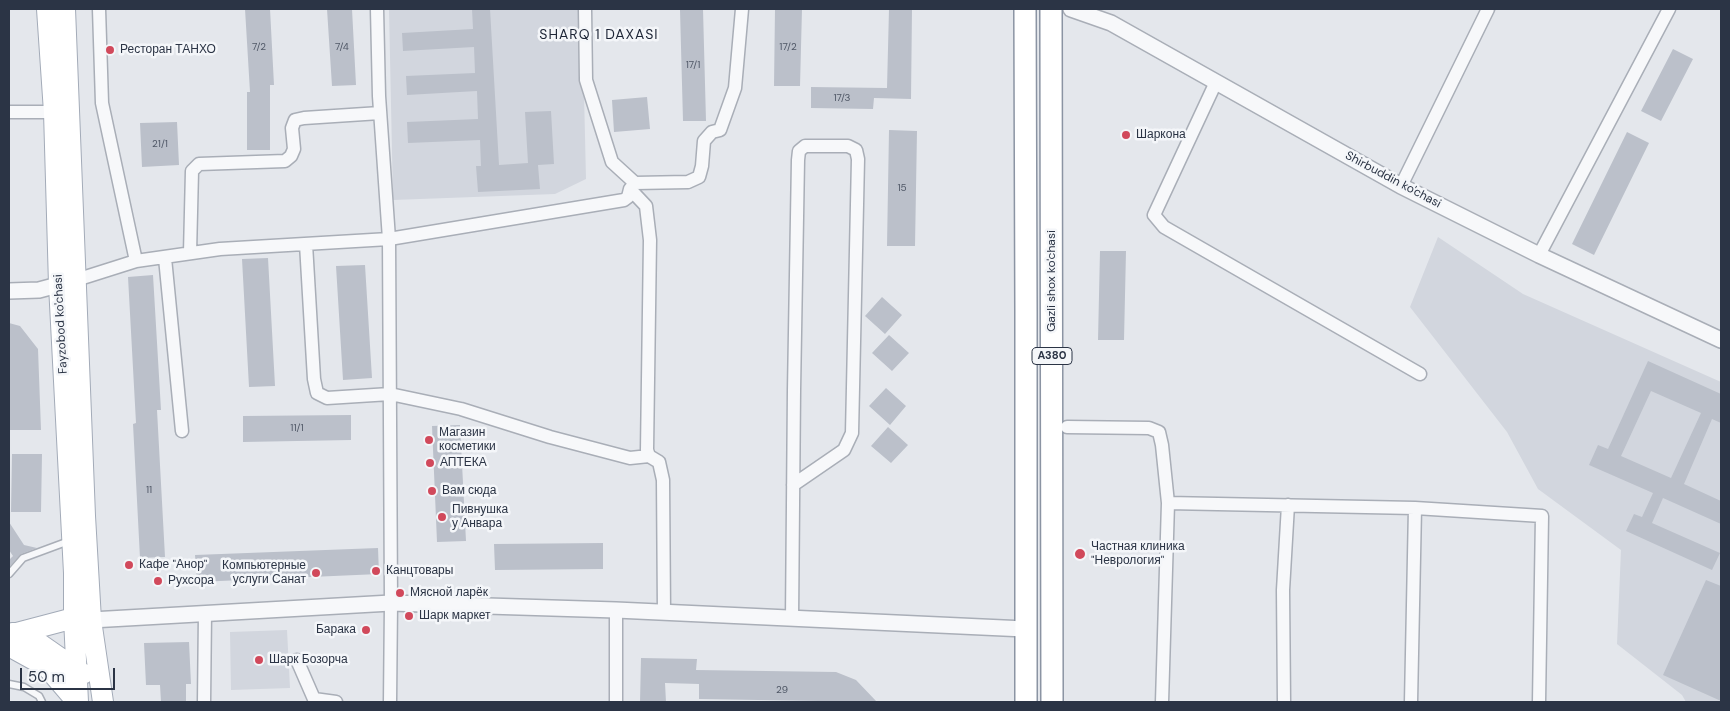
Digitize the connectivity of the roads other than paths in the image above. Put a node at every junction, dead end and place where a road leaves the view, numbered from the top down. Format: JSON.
{"nodes":[{"id":1,"x":47,"y":9,"type":"edge"},
{"id":2,"x":65,"y":9,"type":"edge"},
{"id":3,"x":99,"y":9,"type":"edge"},
{"id":4,"x":378,"y":9,"type":"edge"},
{"id":5,"x":586,"y":9,"type":"edge"},
{"id":6,"x":742,"y":9,"type":"edge"},
{"id":7,"x":1025,"y":9,"type":"edge"},
{"id":8,"x":1051,"y":9,"type":"edge"},
{"id":9,"x":1071,"y":9,"type":"edge"},
{"id":10,"x":1488,"y":9,"type":"edge"},
{"id":11,"x":1669,"y":9,"type":"edge"},
{"id":12,"x":1216,"y":82,"type":"junction"},
{"id":13,"x":9,"y":112,"type":"edge"},
{"id":14,"x":54,"y":112,"type":"junction"},
{"id":15,"x":380,"y":113,"type":"junction"},
{"id":16,"x":633,"y":186,"type":"junction"},
{"id":17,"x":1401,"y":186,"type":"junction"},
{"id":18,"x":388,"y":239,"type":"junction"},
{"id":19,"x":306,"y":244,"type":"junction"},
{"id":20,"x":190,"y":254,"type":"junction"},
{"id":21,"x":1539,"y":255,"type":"junction"},
{"id":22,"x":165,"y":258,"type":"junction"},
{"id":23,"x":136,"y":261,"type":"junction"},
{"id":24,"x":67,"y":283,"type":"junction"},
{"id":25,"x":9,"y":291,"type":"edge"},
{"id":26,"x":1721,"y":340,"type":"edge"},
{"id":27,"x":1420,"y":374,"type":"dead end"},
{"id":28,"x":390,"y":394,"type":"junction"},
{"id":29,"x":1067,"y":428,"type":"dead end"},
{"id":30,"x":182,"y":431,"type":"dead end"},
{"id":31,"x":650,"y":456,"type":"junction"},
{"id":32,"x":794,"y":485,"type":"junction"},
{"id":33,"x":1168,"y":503,"type":"junction"},
{"id":34,"x":1288,"y":505,"type":"junction"},
{"id":35,"x":1415,"y":508,"type":"junction"},
{"id":36,"x":72,"y":540,"type":"junction"},
{"id":37,"x":9,"y":574,"type":"edge"},
{"id":38,"x":391,"y":603,"type":"junction"},
{"id":39,"x":616,"y":610,"type":"junction"},
{"id":40,"x":205,"y":613,"type":"junction"},
{"id":41,"x":664,"y":613,"type":"junction"},
{"id":42,"x":82,"y":619,"type":"junction"},
{"id":43,"x":792,"y":619,"type":"junction"},
{"id":44,"x":1025,"y":629,"type":"junction"},
{"id":45,"x":12,"y":637,"type":"edge"},
{"id":46,"x":75,"y":640,"type":"junction"},
{"id":47,"x":40,"y":644,"type":"junction"},
{"id":48,"x":297,"y":660,"type":"dead end"},
{"id":49,"x":76,"y":668,"type":"junction"},
{"id":50,"x":9,"y":684,"type":"edge"},
{"id":51,"x":42,"y":702,"type":"edge"},
{"id":52,"x":78,"y":702,"type":"edge"},
{"id":53,"x":103,"y":702,"type":"edge"},
{"id":54,"x":204,"y":702,"type":"edge"},
{"id":55,"x":336,"y":702,"type":"edge"},
{"id":56,"x":390,"y":702,"type":"edge"},
{"id":57,"x":616,"y":702,"type":"edge"},
{"id":58,"x":1026,"y":702,"type":"edge"},
{"id":59,"x":1052,"y":702,"type":"edge"},
{"id":60,"x":1162,"y":702,"type":"edge"},
{"id":61,"x":1284,"y":702,"type":"edge"},
{"id":62,"x":1411,"y":702,"type":"edge"},
{"id":63,"x":1539,"y":702,"type":"edge"}],
"edges":[{"from":1,"to":14,"type":"main road","name":"Fayzobod ko'chasi"},
{"from":2,"to":24,"type":"main road"},
{"from":3,"to":23,"type":"street"},
{"from":4,"to":15,"type":"street"},
{"from":5,"to":16,"type":"street"},
{"from":6,"to":16,"type":"street"},
{"from":7,"to":44,"type":"highway","name":"Gazli shox ko'chasi","number":"A380"},
{"from":8,"to":59,"type":"highway","name":"Gazli shox ko'chasi","number":"A380"},
{"from":9,"to":12,"type":"street","name":"Shirbuddin ko'chasi"},
{"from":10,"to":17,"type":"street"},
{"from":11,"to":21,"type":"street"},
{"from":12,"to":17,"type":"street","name":"Shirbuddin ko'chasi"},
{"from":12,"to":27,"type":"street"},
{"from":13,"to":14,"type":"street"},
{"from":14,"to":24,"type":"main road","name":"Fayzobod ko'chasi"},
{"from":15,"to":18,"type":"street"},
{"from":15,"to":20,"type":"street"},
{"from":16,"to":18,"type":"street"},
{"from":16,"to":31,"type":"street"},
{"from":17,"to":21,"type":"street","name":"Shirbuddin ko'chasi"},
{"from":18,"to":19,"type":"street"},
{"from":18,"to":28,"type":"street"},
{"from":19,"to":20,"type":"street"},
{"from":19,"to":28,"type":"street"},
{"from":20,"to":22,"type":"street"},
{"from":21,"to":26,"type":"street","name":"Shirbuddin ko'chasi"},
{"from":22,"to":23,"type":"street"},
{"from":22,"to":30,"type":"street"},
{"from":23,"to":24,"type":"street"},
{"from":24,"to":25,"type":"street"},
{"from":24,"to":36,"type":"main road","name":"Fayzobod ko'chasi"},
{"from":24,"to":42,"type":"main road"},
{"from":28,"to":31,"type":"street"},
{"from":28,"to":38,"type":"street"},
{"from":29,"to":33,"type":"street"},
{"from":31,"to":41,"type":"street"},
{"from":32,"to":32,"type":"street"},
{"from":32,"to":43,"type":"street"},
{"from":33,"to":34,"type":"street"},
{"from":33,"to":60,"type":"street"},
{"from":34,"to":35,"type":"street"},
{"from":34,"to":61,"type":"street"},
{"from":35,"to":62,"type":"street"},
{"from":35,"to":63,"type":"street"},
{"from":36,"to":37,"type":"lane"},
{"from":36,"to":42,"type":"main road","name":"Fayzobod ko'chasi"},
{"from":38,"to":39,"type":"street"},
{"from":38,"to":40,"type":"street"},
{"from":38,"to":56,"type":"street"},
{"from":39,"to":41,"type":"street"},
{"from":39,"to":57,"type":"street"},
{"from":40,"to":42,"type":"street"},
{"from":40,"to":54,"type":"street"},
{"from":41,"to":43,"type":"street"},
{"from":42,"to":45,"type":"main road"},
{"from":42,"to":46,"type":"main road","name":"Fayzobod ko'chasi"},
{"from":42,"to":53,"type":"main road"},
{"from":43,"to":44,"type":"street"},
{"from":44,"to":58,"type":"highway","name":"Gazli shox ko'chasi","number":"A380"},
{"from":45,"to":47,"type":"main road"},
{"from":45,"to":52,"type":"main road"},
{"from":46,"to":47,"type":"main road"},
{"from":46,"to":49,"type":"main road","name":"Fayzobod ko'chasi"},
{"from":47,"to":49,"type":"main road"},
{"from":48,"to":55,"type":"street"},
{"from":49,"to":52,"type":"main road","name":"Fayzobod ko'chasi"},
{"from":49,"to":53,"type":"main road"},
{"from":50,"to":51,"type":"lane"}]}
